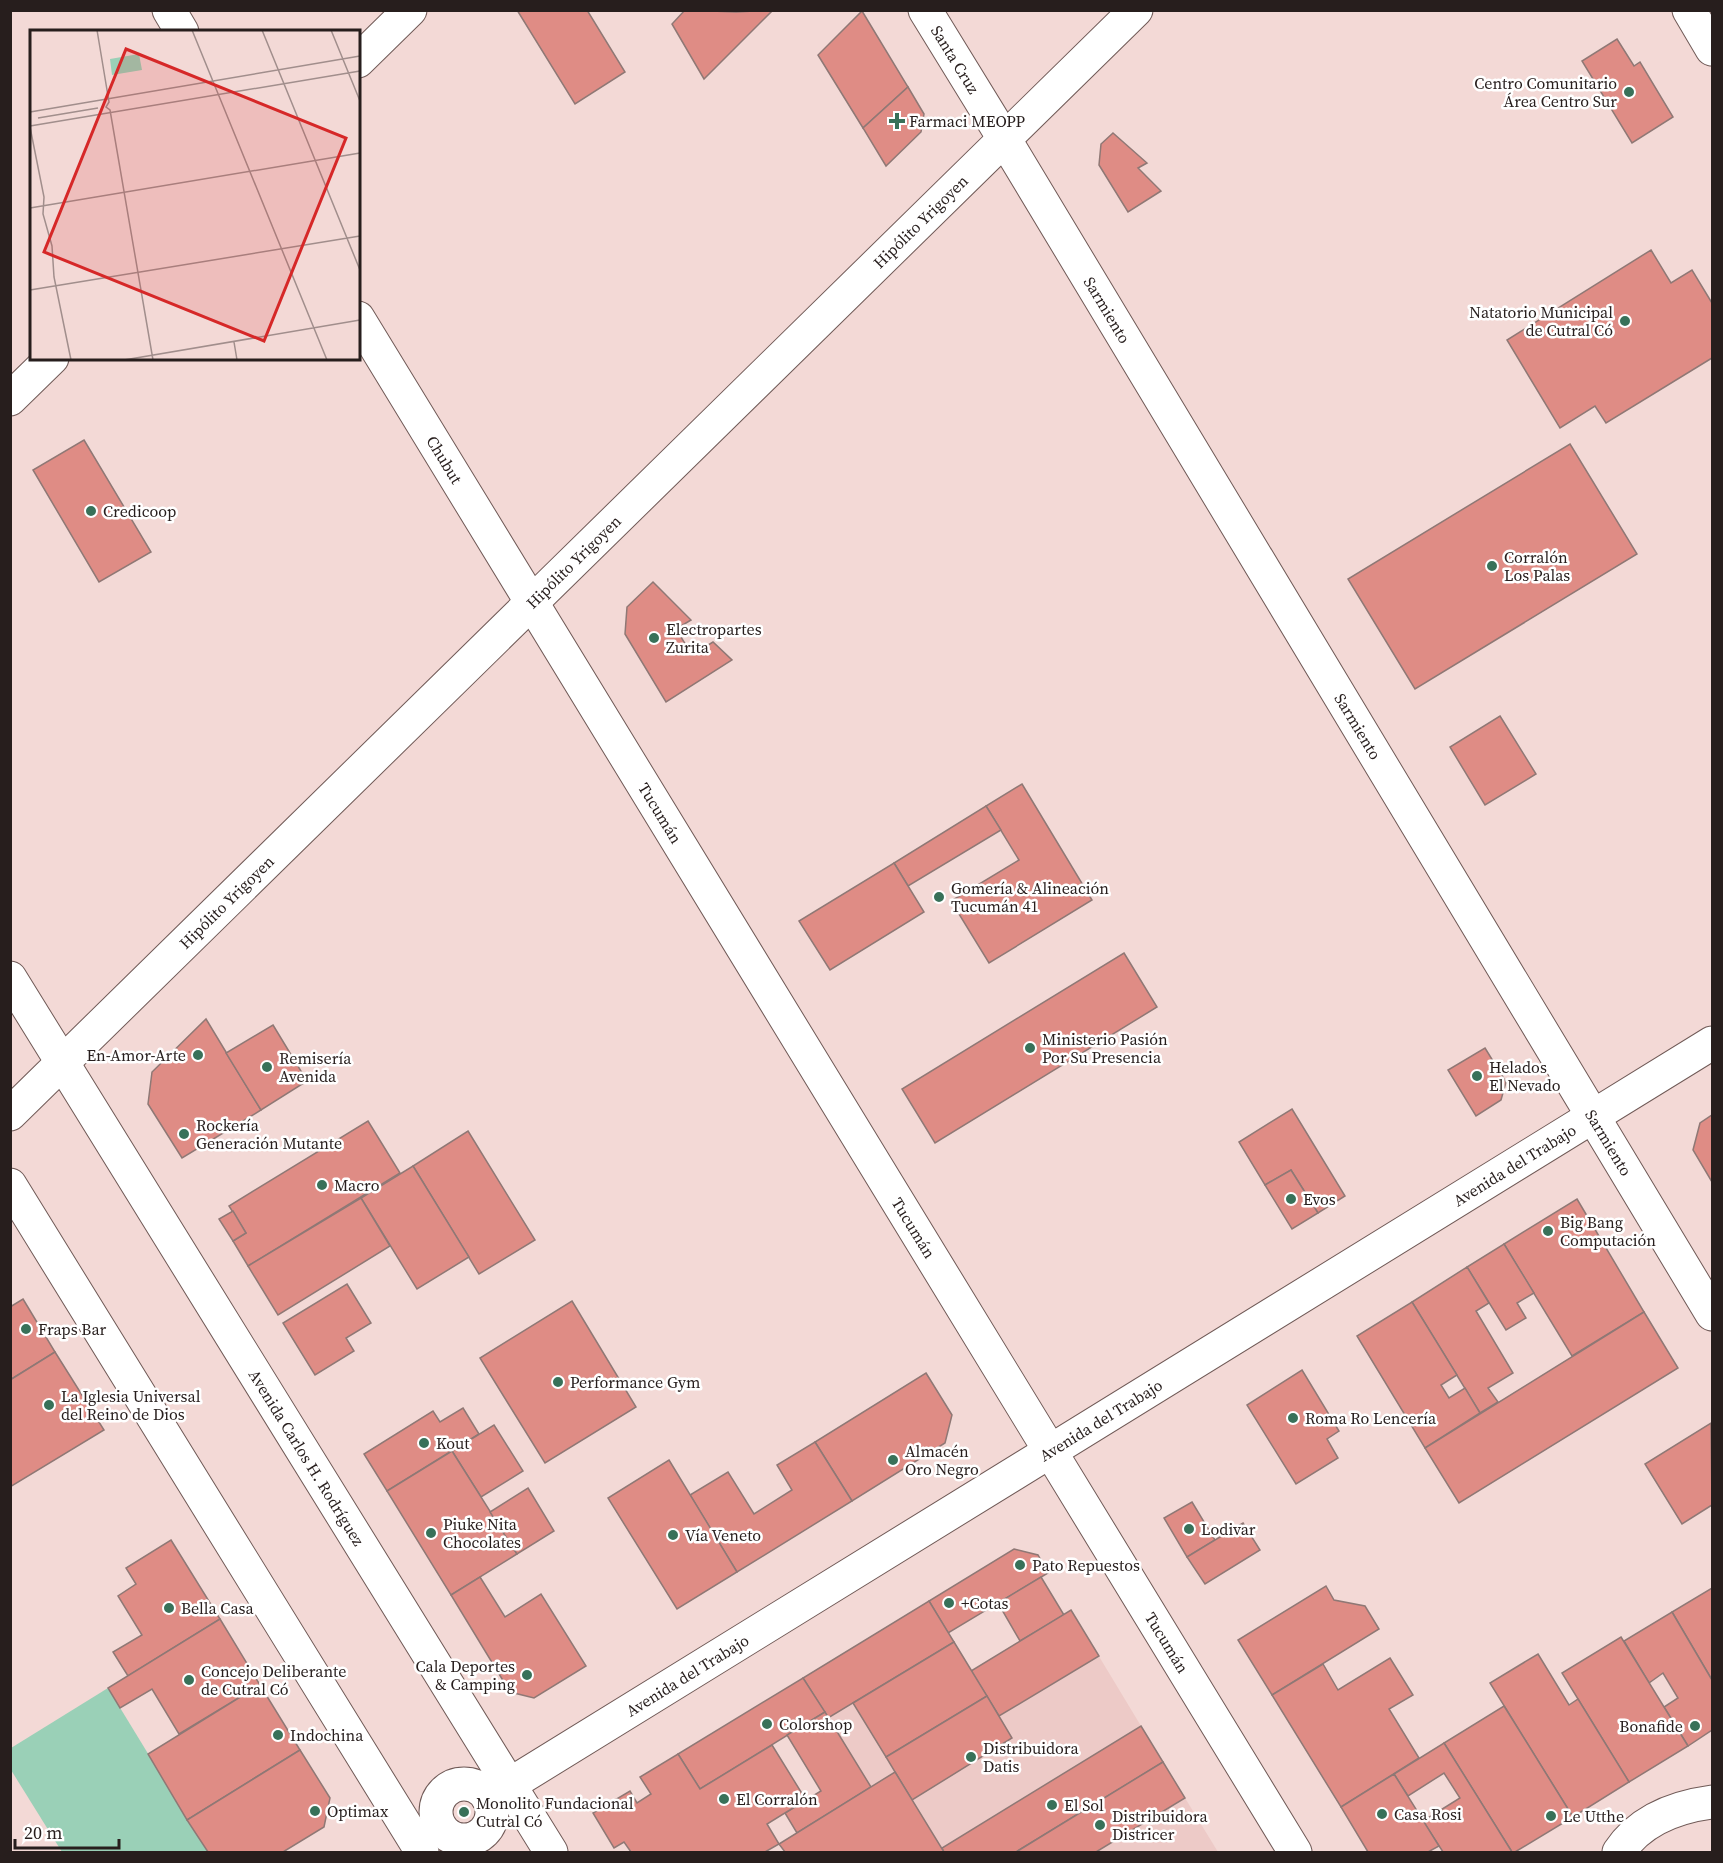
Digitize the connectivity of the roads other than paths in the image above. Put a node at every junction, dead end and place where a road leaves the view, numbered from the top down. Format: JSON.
{"nodes":[{"id":1,"x":170,"y":10,"type":"edge"},
{"id":2,"x":410,"y":10,"type":"edge"},
{"id":3,"x":925,"y":10,"type":"edge"},
{"id":4,"x":1136,"y":10,"type":"edge"},
{"id":5,"x":1689,"y":10,"type":"edge"},
{"id":6,"x":181,"y":30,"type":"edge"},
{"id":7,"x":1713,"y":50,"type":"edge"},
{"id":8,"x":360,"y":59,"type":"edge"},
{"id":9,"x":1005,"y":140,"type":"junction"},
{"id":10,"x":360,"y":321,"type":"edge"},
{"id":11,"x":50,"y":360,"type":"edge"},
{"id":12,"x":10,"y":399,"type":"edge"},
{"id":13,"x":532,"y":602,"type":"junction"},
{"id":14,"x":10,"y":978,"type":"edge"},
{"id":15,"x":1713,"y":1043,"type":"edge"},
{"id":16,"x":63,"y":1062,"type":"junction"},
{"id":17,"x":10,"y":1114,"type":"edge"},
{"id":18,"x":1593,"y":1116,"type":"junction"},
{"id":19,"x":10,"y":1185,"type":"edge"},
{"id":20,"x":1713,"y":1314,"type":"edge"},
{"id":21,"x":1050,"y":1451,"type":"junction"},
{"id":22,"x":499,"y":1791,"type":"junction"},
{"id":23,"x":1713,"y":1802,"type":"edge"},
{"id":24,"x":419,"y":1844,"type":"edge"},
{"id":25,"x":551,"y":1852,"type":"edge"},
{"id":26,"x":1295,"y":1852,"type":"edge"},
{"id":27,"x":1619,"y":1852,"type":"edge"}],
"edges":[{"from":1,"to":6,"type":"street"},
{"from":2,"to":8,"type":"street"},
{"from":3,"to":9,"type":"street","name":"Santa Cruz"},
{"from":4,"to":9,"type":"street","name":"Hipólito Yrigoyen"},
{"from":5,"to":7,"type":"street"},
{"from":9,"to":13,"type":"street","name":"Hipólito Yrigoyen"},
{"from":9,"to":18,"type":"street","name":"Sarmiento"},
{"from":10,"to":13,"type":"street","name":"Chubut"},
{"from":11,"to":12,"type":"street"},
{"from":13,"to":16,"type":"street","name":"Hipólito Yrigoyen"},
{"from":13,"to":21,"type":"street","name":"Tucumán"},
{"from":14,"to":16,"type":"street","name":"Avenida Carlos H. Rodríguez"},
{"from":15,"to":18,"type":"street","name":"Avenida del Trabajo"},
{"from":16,"to":17,"type":"street","name":"Hipólito Yrigoyen"},
{"from":16,"to":22,"type":"street","name":"Avenida Carlos H. Rodríguez"},
{"from":18,"to":20,"type":"street","name":"Sarmiento"},
{"from":18,"to":21,"type":"street","name":"Avenida del Trabajo"},
{"from":19,"to":24,"type":"street"},
{"from":21,"to":22,"type":"street","name":"Avenida del Trabajo"},
{"from":21,"to":26,"type":"street","name":"Tucumán"},
{"from":22,"to":24,"type":"street"},
{"from":22,"to":25,"type":"street","name":"Avenida Carlos H. Rodríguez"},
{"from":23,"to":27,"type":"street"}]}
